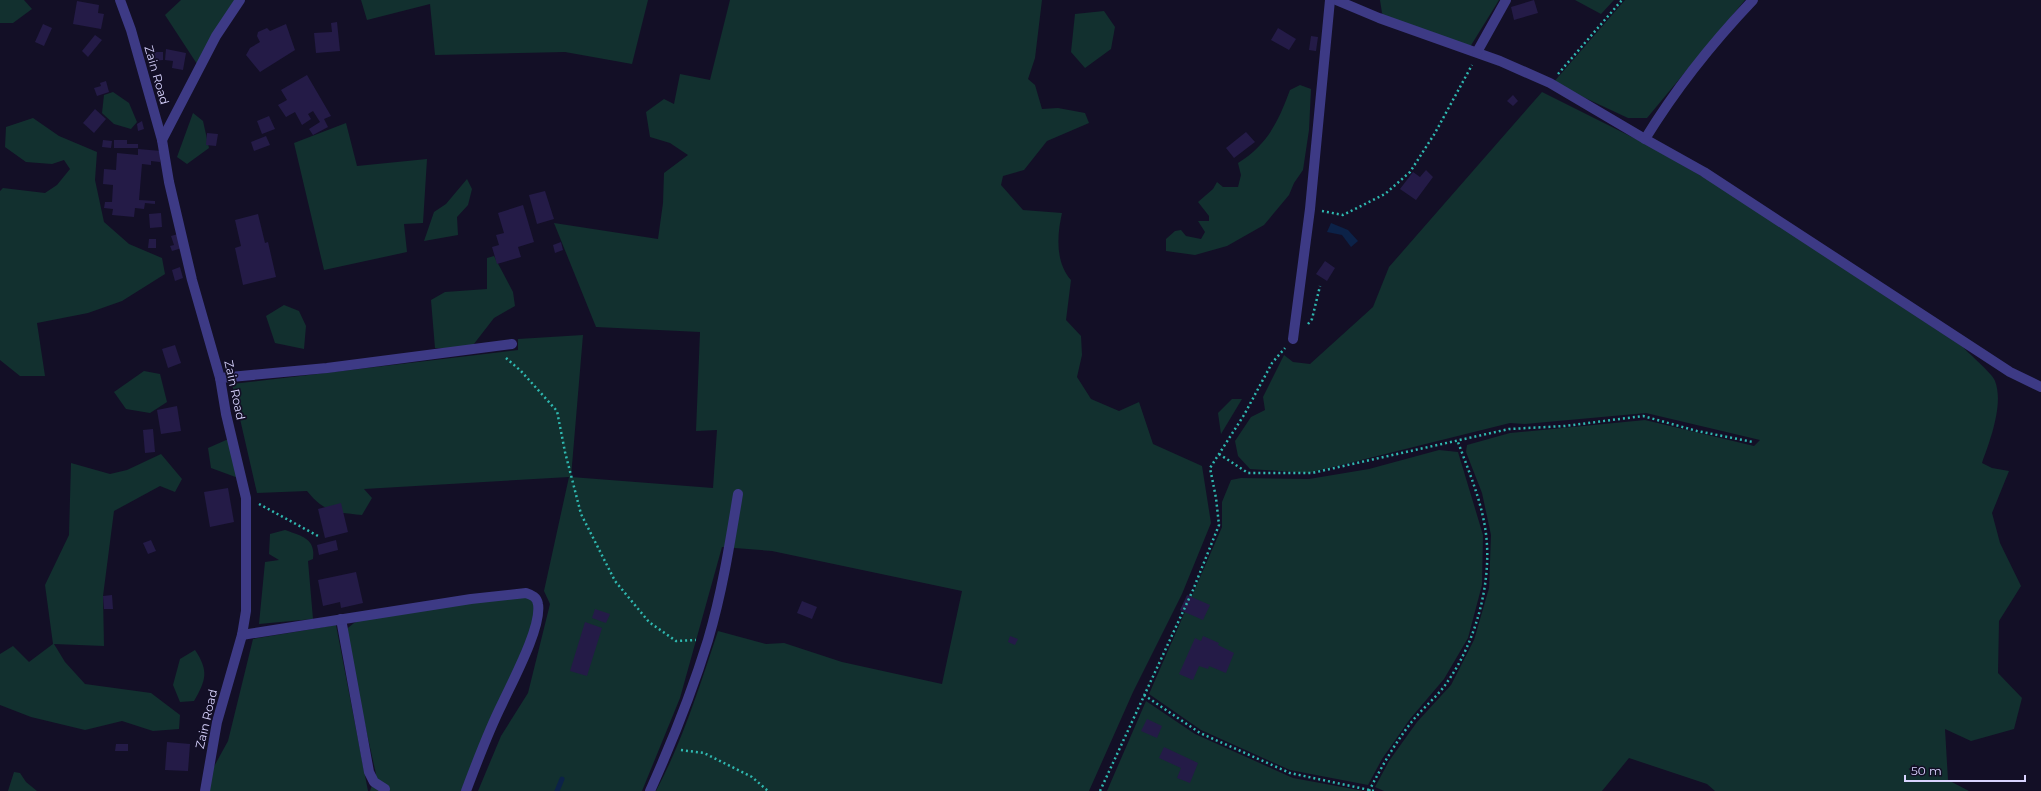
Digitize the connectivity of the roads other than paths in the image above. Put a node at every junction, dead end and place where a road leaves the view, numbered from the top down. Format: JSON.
{"nodes":[{"id":1,"x":120,"y":0,"type":"edge"},
{"id":2,"x":240,"y":0,"type":"edge"},
{"id":3,"x":1330,"y":0,"type":"edge"},
{"id":4,"x":1336,"y":0,"type":"edge"},
{"id":5,"x":1506,"y":0,"type":"edge"},
{"id":6,"x":1753,"y":0,"type":"edge"},
{"id":7,"x":1477,"y":52,"type":"junction"},
{"id":8,"x":1645,"y":139,"type":"junction"},
{"id":9,"x":162,"y":140,"type":"junction"},
{"id":10,"x":1293,"y":339,"type":"road end"},
{"id":11,"x":512,"y":344,"type":"dead end"},
{"id":12,"x":220,"y":378,"type":"junction"},
{"id":13,"x":2041,"y":387,"type":"edge"},
{"id":14,"x":738,"y":494,"type":"dead end"},
{"id":15,"x":340,"y":619,"type":"junction"},
{"id":16,"x":242,"y":635,"type":"junction"},
{"id":17,"x":385,"y":789,"type":"dead end"},
{"id":18,"x":205,"y":791,"type":"edge"},
{"id":19,"x":466,"y":791,"type":"edge"},
{"id":20,"x":650,"y":791,"type":"edge"}],
"edges":[{"from":1,"to":9,"type":"street","name":"Zain Road"},
{"from":2,"to":9,"type":"street"},
{"from":3,"to":10,"type":"street"},
{"from":4,"to":7,"type":"street"},
{"from":5,"to":7,"type":"street"},
{"from":6,"to":8,"type":"street"},
{"from":7,"to":8,"type":"street"},
{"from":8,"to":13,"type":"street"},
{"from":9,"to":12,"type":"street","name":"Zain Road"},
{"from":11,"to":12,"type":"street"},
{"from":12,"to":16,"type":"street","name":"Zain Road"},
{"from":14,"to":20,"type":"street"},
{"from":15,"to":16,"type":"street"},
{"from":15,"to":17,"type":"street"},
{"from":15,"to":19,"type":"street"},
{"from":16,"to":18,"type":"street","name":"Zain Road"}]}
